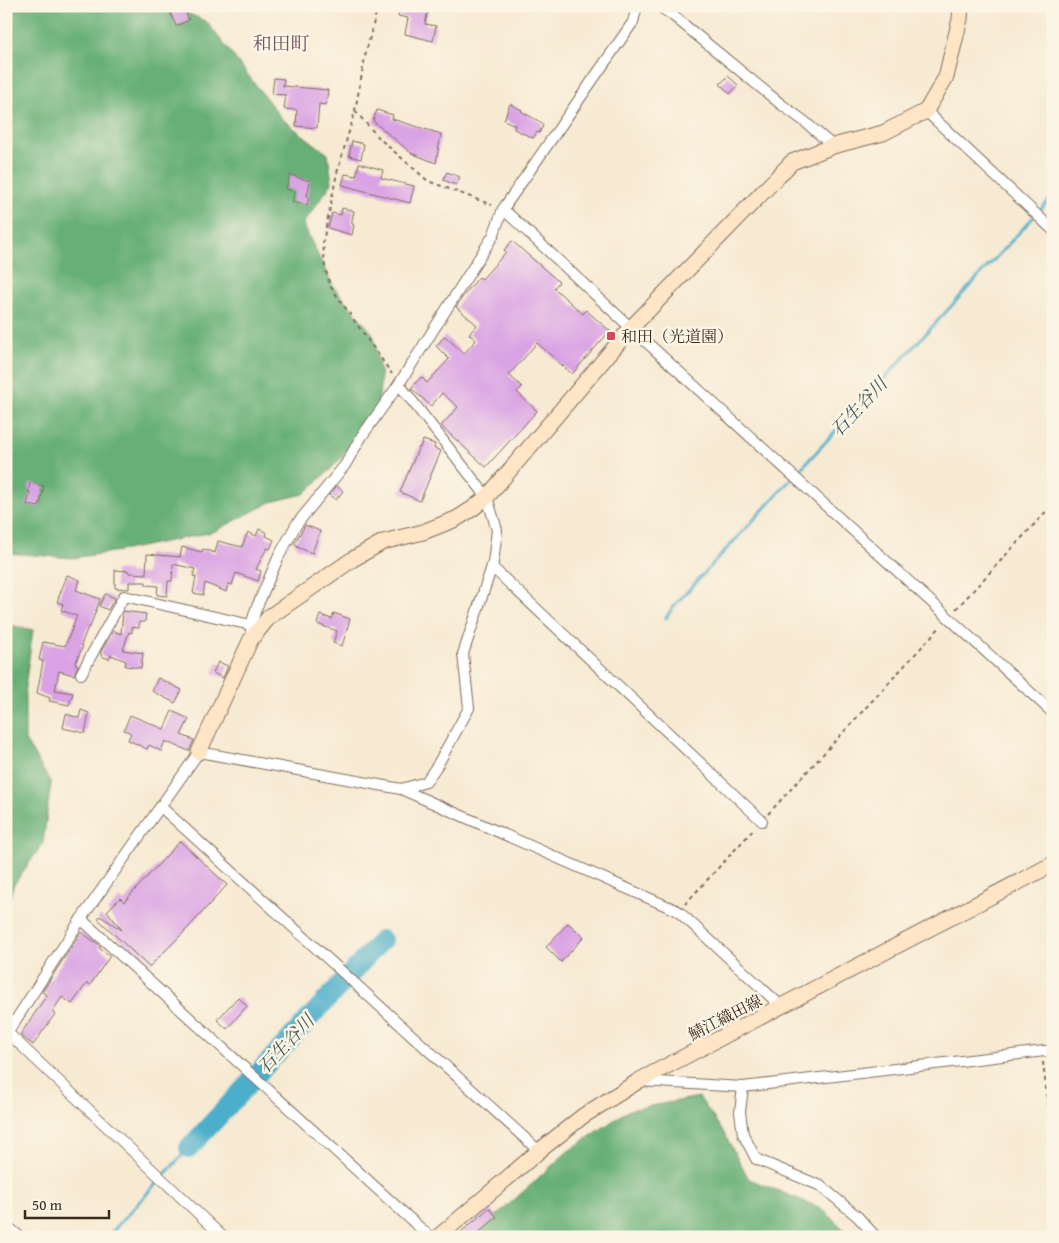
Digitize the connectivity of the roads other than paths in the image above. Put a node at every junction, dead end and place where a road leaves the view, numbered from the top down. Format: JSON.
{"nodes":[{"id":1,"x":637,"y":6,"type":"edge"},
{"id":2,"x":658,"y":6,"type":"edge"},
{"id":3,"x":961,"y":6,"type":"edge"},
{"id":4,"x":926,"y":111,"type":"junction"},
{"id":5,"x":833,"y":146,"type":"junction"},
{"id":6,"x":503,"y":209,"type":"junction"},
{"id":7,"x":1053,"y":230,"type":"edge"},
{"id":8,"x":630,"y":328,"type":"junction"},
{"id":9,"x":399,"y":384,"type":"junction"},
{"id":10,"x":487,"y":497,"type":"junction"},
{"id":11,"x":492,"y":567,"type":"junction"},
{"id":12,"x":251,"y":632,"type":"junction"},
{"id":13,"x":81,"y":674,"type":"dead end"},
{"id":14,"x":1053,"y":713,"type":"edge"},
{"id":15,"x":199,"y":752,"type":"junction"},
{"id":16,"x":401,"y":789,"type":"junction"},
{"id":17,"x":161,"y":807,"type":"junction"},
{"id":18,"x":762,"y":821,"type":"road end"},
{"id":19,"x":1053,"y":864,"type":"edge"},
{"id":20,"x":81,"y":918,"type":"junction"},
{"id":21,"x":782,"y":1007,"type":"junction"},
{"id":22,"x":7,"y":1034,"type":"edge"},
{"id":23,"x":1053,"y":1050,"type":"edge"},
{"id":24,"x":640,"y":1080,"type":"junction"},
{"id":25,"x":743,"y":1088,"type":"junction"},
{"id":26,"x":539,"y":1151,"type":"junction"},
{"id":27,"x":6,"y":1225,"type":"edge"},
{"id":28,"x":20,"y":1237,"type":"edge"},
{"id":29,"x":223,"y":1237,"type":"edge"},
{"id":30,"x":430,"y":1237,"type":"edge"},
{"id":31,"x":438,"y":1237,"type":"edge"},
{"id":32,"x":876,"y":1237,"type":"edge"}],
"edges":[{"from":1,"to":6,"type":"street"},
{"from":2,"to":5,"type":"street"},
{"from":3,"to":4,"type":"street"},
{"from":4,"to":5,"type":"street"},
{"from":4,"to":7,"type":"street"},
{"from":5,"to":8,"type":"street"},
{"from":6,"to":8,"type":"street"},
{"from":6,"to":9,"type":"street"},
{"from":8,"to":10,"type":"street"},
{"from":8,"to":14,"type":"street"},
{"from":9,"to":10,"type":"street"},
{"from":9,"to":12,"type":"street"},
{"from":10,"to":11,"type":"street"},
{"from":10,"to":12,"type":"street"},
{"from":11,"to":16,"type":"street"},
{"from":11,"to":18,"type":"street"},
{"from":12,"to":13,"type":"street"},
{"from":12,"to":15,"type":"street"},
{"from":15,"to":16,"type":"street"},
{"from":15,"to":17,"type":"street"},
{"from":16,"to":21,"type":"street"},
{"from":17,"to":20,"type":"street"},
{"from":17,"to":26,"type":"street"},
{"from":19,"to":21,"type":"street","name":"鯖江織田線"},
{"from":20,"to":22,"type":"street"},
{"from":20,"to":30,"type":"street"},
{"from":21,"to":24,"type":"street","name":"鯖江織田線"},
{"from":22,"to":29,"type":"street"},
{"from":23,"to":25,"type":"street"},
{"from":24,"to":25,"type":"street"},
{"from":24,"to":26,"type":"street","name":"鯖江織田線"},
{"from":25,"to":32,"type":"street"},
{"from":26,"to":31,"type":"street","name":"鯖江織田線"},
{"from":27,"to":28,"type":"street"}]}
